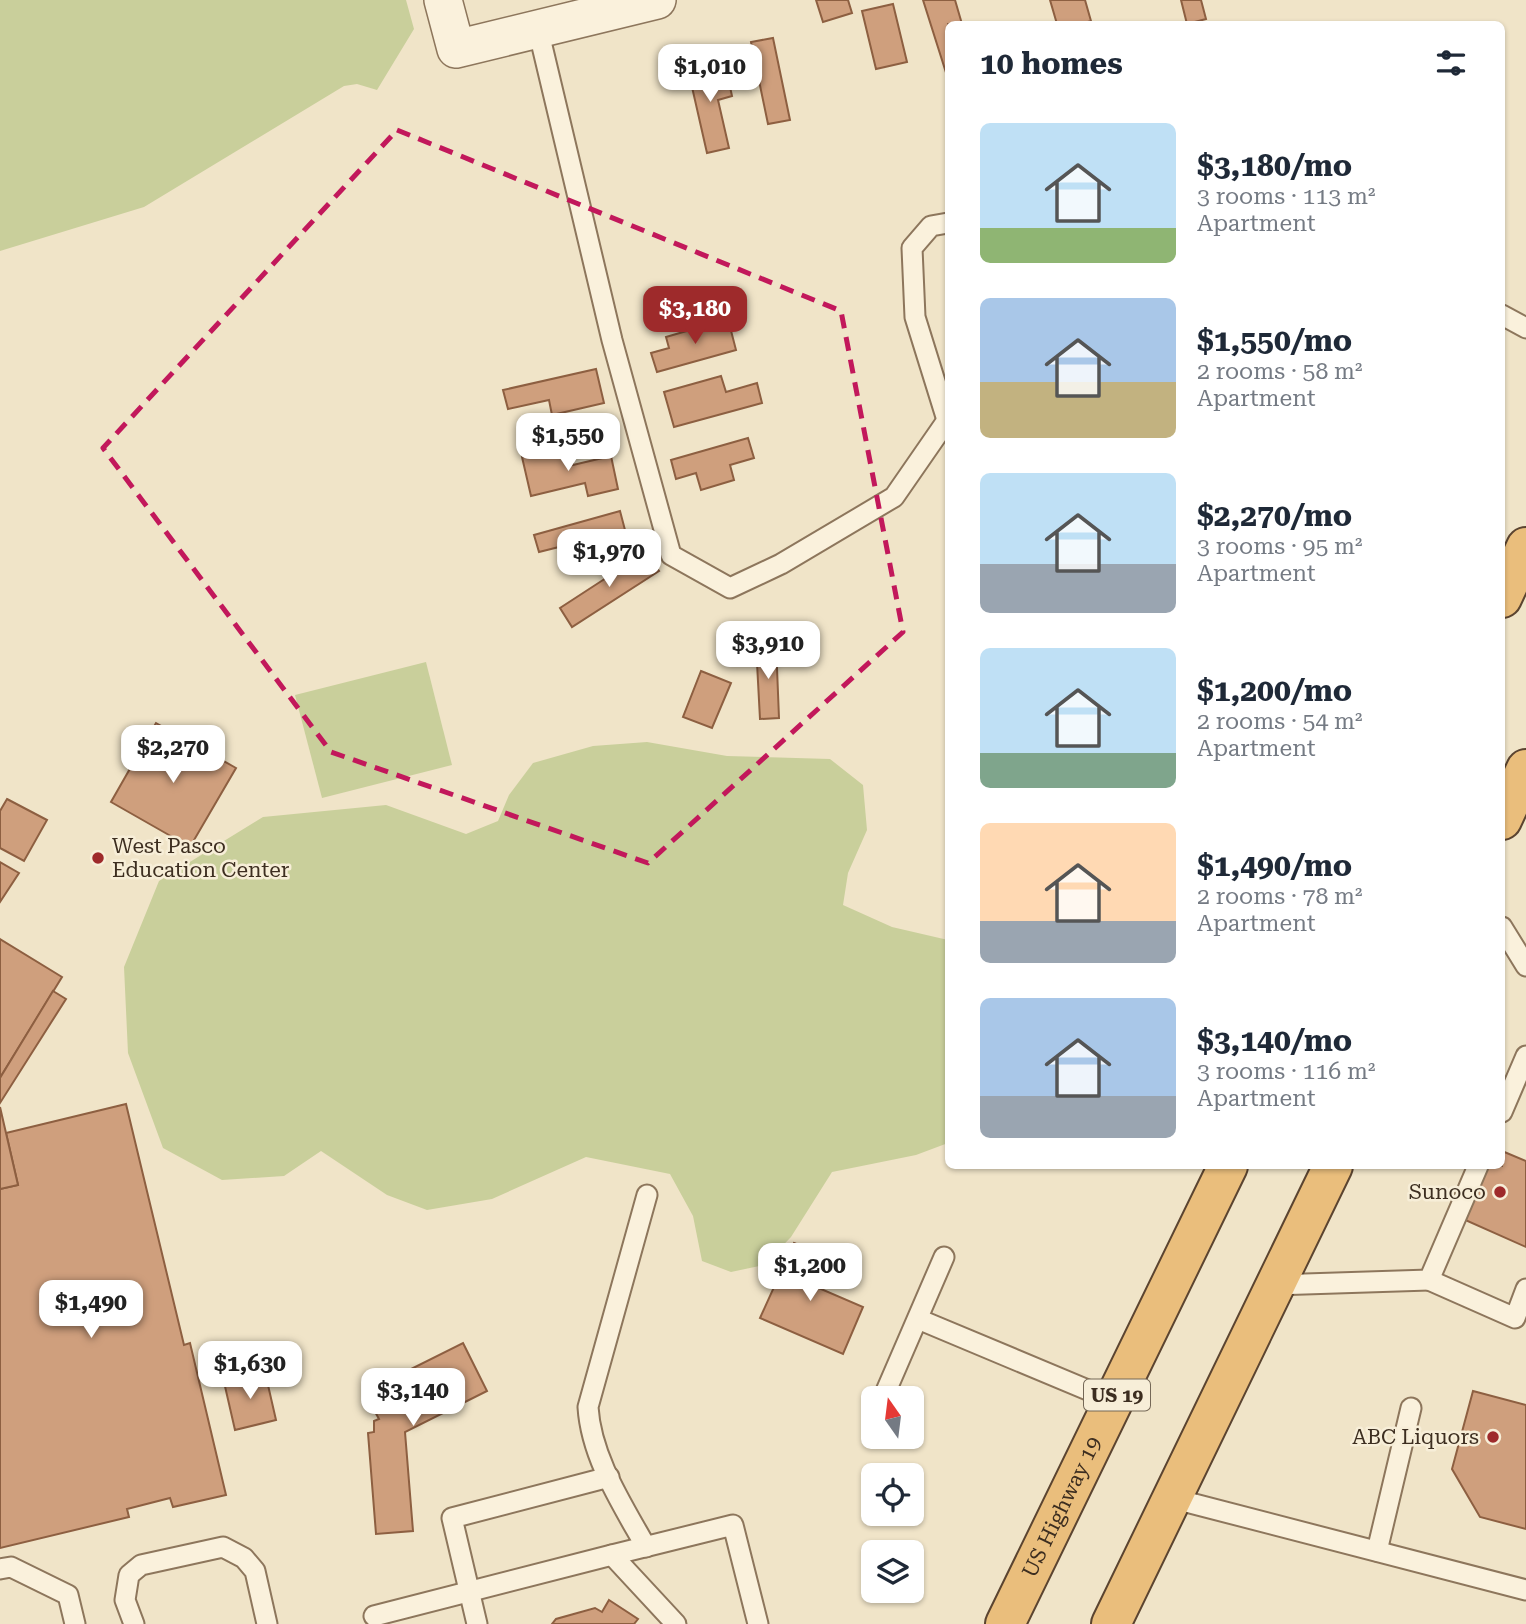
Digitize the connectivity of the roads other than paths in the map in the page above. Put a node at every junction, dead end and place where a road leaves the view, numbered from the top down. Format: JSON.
{"nodes":[{"id":1,"x":443,"y":0,"type":"edge"},
{"id":2,"x":657,"y":0,"type":"edge"},
{"id":3,"x":538,"y":29,"type":"junction"},
{"id":4,"x":945,"y":224,"type":"edge"},
{"id":5,"x":1505,"y":317,"type":"edge"},
{"id":6,"x":1526,"y":328,"type":"edge"},
{"id":7,"x":945,"y":410,"type":"edge"},
{"id":8,"x":945,"y":423,"type":"edge"},
{"id":9,"x":1526,"y":547,"type":"edge"},
{"id":10,"x":1505,"y":592,"type":"edge"},
{"id":11,"x":1526,"y":769,"type":"edge"},
{"id":12,"x":1505,"y":814,"type":"edge"},
{"id":13,"x":1505,"y":932,"type":"edge"},
{"id":14,"x":1526,"y":966,"type":"edge"},
{"id":15,"x":1526,"y":1056,"type":"edge"},
{"id":16,"x":1505,"y":1105,"type":"edge"},
{"id":17,"x":1227,"y":1169,"type":"edge"},
{"id":18,"x":1332,"y":1169,"type":"edge"},
{"id":19,"x":1477,"y":1169,"type":"edge"},
{"id":20,"x":647,"y":1195,"type":"dead end"},
{"id":21,"x":944,"y":1257,"type":"dead end"},
{"id":22,"x":1429,"y":1280,"type":"junction"},
{"id":23,"x":1274,"y":1285,"type":"junction"},
{"id":24,"x":1526,"y":1289,"type":"edge"},
{"id":25,"x":918,"y":1319,"type":"junction"},
{"id":26,"x":888,"y":1386,"type":"edge"},
{"id":27,"x":1114,"y":1401,"type":"junction"},
{"id":28,"x":1411,"y":1408,"type":"dead end"},
{"id":29,"x":609,"y":1477,"type":"junction"},
{"id":30,"x":1171,"y":1498,"type":"junction"},
{"id":31,"x":646,"y":1547,"type":"junction"},
{"id":32,"x":1377,"y":1551,"type":"junction"},
{"id":33,"x":612,"y":1555,"type":"junction"},
{"id":34,"x":0,"y":1569,"type":"edge"},
{"id":35,"x":1526,"y":1590,"type":"edge"},
{"id":36,"x":471,"y":1592,"type":"junction"},
{"id":37,"x":374,"y":1616,"type":"dead end"},
{"id":38,"x":75,"y":1624,"type":"edge"},
{"id":39,"x":134,"y":1624,"type":"edge"},
{"id":40,"x":267,"y":1624,"type":"edge"},
{"id":41,"x":478,"y":1624,"type":"edge"},
{"id":42,"x":676,"y":1624,"type":"edge"},
{"id":43,"x":758,"y":1624,"type":"edge"},
{"id":44,"x":1005,"y":1624,"type":"edge"},
{"id":45,"x":1111,"y":1624,"type":"edge"}],
"edges":[{"from":1,"to":3,"type":"street"},
{"from":2,"to":3,"type":"street"},
{"from":3,"to":8,"type":"lane"},
{"from":4,"to":7,"type":"lane"},
{"from":5,"to":6,"type":"lane"},
{"from":9,"to":10,"type":"highway"},
{"from":11,"to":12,"type":"highway"},
{"from":13,"to":14,"type":"lane"},
{"from":15,"to":16,"type":"lane"},
{"from":17,"to":27,"type":"highway","name":"US Highway 19","number":"US 19"},
{"from":18,"to":23,"type":"highway"},
{"from":19,"to":22,"type":"lane"},
{"from":20,"to":29,"type":"lane"},
{"from":21,"to":25,"type":"lane"},
{"from":22,"to":23,"type":"lane"},
{"from":22,"to":24,"type":"lane"},
{"from":23,"to":30,"type":"highway"},
{"from":25,"to":26,"type":"lane"},
{"from":25,"to":27,"type":"lane"},
{"from":27,"to":44,"type":"highway","name":"US Highway 19","number":"US 19"},
{"from":28,"to":32,"type":"lane"},
{"from":29,"to":31,"type":"lane"},
{"from":29,"to":36,"type":"lane"},
{"from":30,"to":32,"type":"lane"},
{"from":30,"to":45,"type":"highway"},
{"from":31,"to":33,"type":"lane"},
{"from":31,"to":43,"type":"lane"},
{"from":32,"to":35,"type":"lane"},
{"from":33,"to":36,"type":"lane"},
{"from":33,"to":42,"type":"lane"},
{"from":34,"to":38,"type":"lane"},
{"from":36,"to":37,"type":"lane"},
{"from":36,"to":41,"type":"lane"},
{"from":39,"to":40,"type":"lane"}]}
